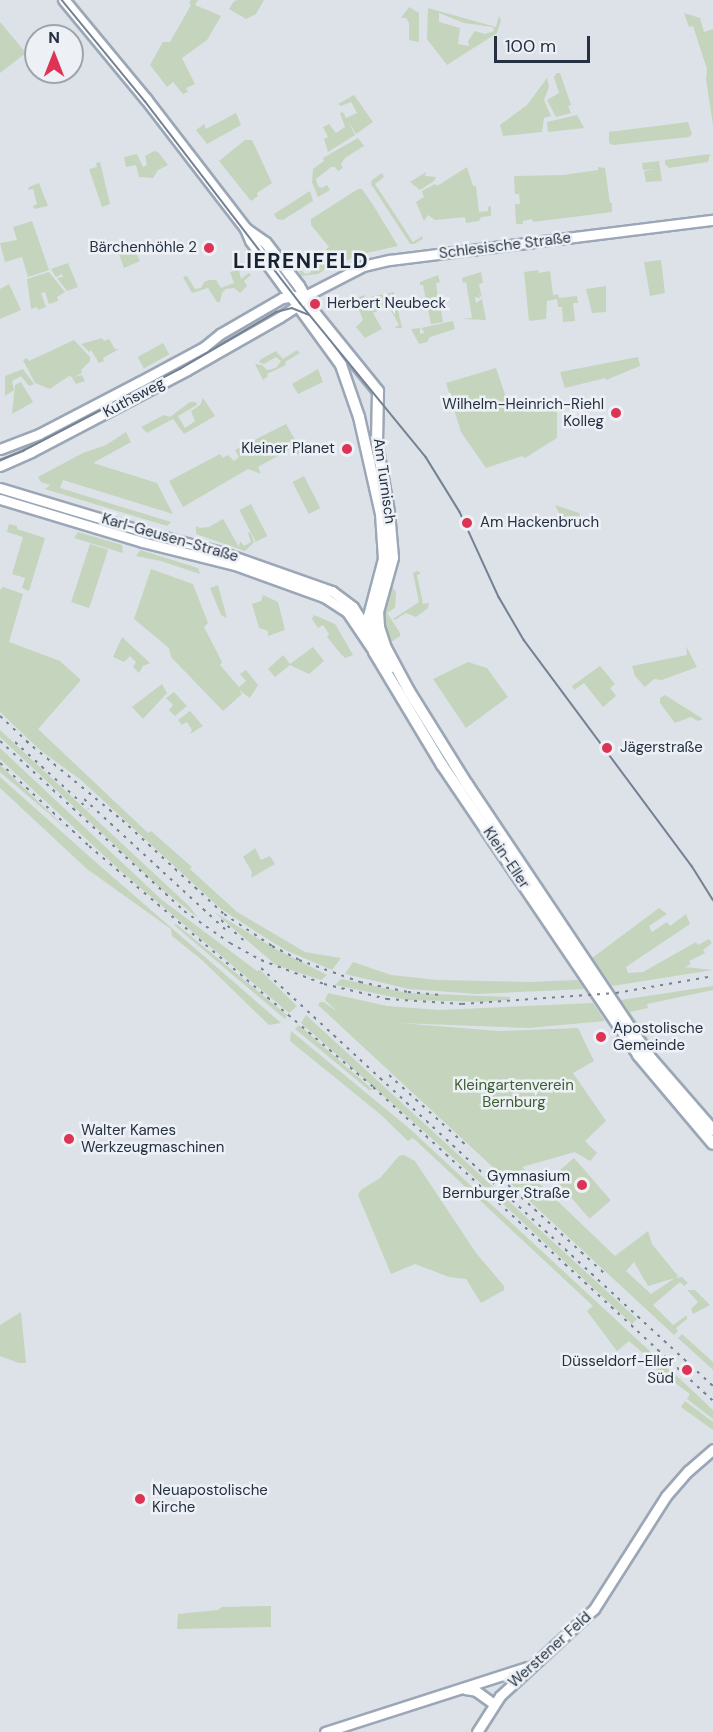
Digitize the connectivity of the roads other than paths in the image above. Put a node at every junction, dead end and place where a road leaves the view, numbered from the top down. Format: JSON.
{"nodes":[{"id":1,"x":64,"y":0,"type":"edge"},
{"id":2,"x":713,"y":220,"type":"edge"},
{"id":3,"x":249,"y":234,"type":"junction"},
{"id":4,"x":290,"y":295,"type":"junction"},
{"id":5,"x":305,"y":296,"type":"junction"},
{"id":6,"x":297,"y":306,"type":"junction"},
{"id":7,"x":229,"y":329,"type":"junction"},
{"id":8,"x":235,"y":343,"type":"junction"},
{"id":9,"x":39,"y":434,"type":"junction"},
{"id":10,"x":0,"y":449,"type":"edge"},
{"id":11,"x":31,"y":453,"type":"junction"},
{"id":12,"x":0,"y":466,"type":"edge"},
{"id":13,"x":0,"y":489,"type":"edge"},
{"id":14,"x":0,"y":499,"type":"edge"},
{"id":15,"x":35,"y":499,"type":"junction"},
{"id":16,"x":31,"y":510,"type":"junction"},
{"id":17,"x":390,"y":574,"type":"joint"},
{"id":18,"x":378,"y":579,"type":"joint"},
{"id":19,"x":338,"y":599,"type":"junction"},
{"id":20,"x":370,"y":633,"type":"junction"},
{"id":21,"x":374,"y":652,"type":"junction"},
{"id":22,"x":409,"y":691,"type":"junction"},
{"id":23,"x":646,"y":1059,"type":"junction"},
{"id":24,"x":713,"y":1130,"type":"edge"},
{"id":25,"x":713,"y":1144,"type":"edge"},
{"id":26,"x":713,"y":1449,"type":"edge"},
{"id":27,"x":533,"y":1665,"type":"junction"},
{"id":28,"x":465,"y":1689,"type":"junction"},
{"id":29,"x":494,"y":1704,"type":"junction"},
{"id":30,"x":326,"y":1732,"type":"edge"},
{"id":31,"x":477,"y":1732,"type":"edge"}],
"edges":[{"from":1,"to":3,"type":"main road"},
{"from":2,"to":5,"type":"street","name":"Schlesische Straße"},
{"from":3,"to":4,"type":"main road","name":"Am Turnisch"},
{"from":3,"to":5,"type":"main road"},
{"from":4,"to":5,"type":"street"},
{"from":4,"to":6,"type":"main road","name":"Am Turnisch"},
{"from":4,"to":7,"type":"street","name":"Kuthsweg"},
{"from":5,"to":6,"type":"street","name":"Kuthsweg"},
{"from":5,"to":17,"type":"main road","name":"Am Turnisch"},
{"from":6,"to":8,"type":"street","name":"Kuthsweg"},
{"from":6,"to":18,"type":"main road","name":"Am Turnisch"},
{"from":7,"to":8,"type":"street"},
{"from":7,"to":9,"type":"street","name":"Kuthsweg"},
{"from":8,"to":11,"type":"street","name":"Kuthsweg"},
{"from":9,"to":10,"type":"street","name":"Kuthsweg"},
{"from":9,"to":11,"type":"street","name":"Kuthsweg"},
{"from":11,"to":12,"type":"street","name":"Kuthsweg"},
{"from":13,"to":15,"type":"street","name":"Karl-Geusen-Straße"},
{"from":14,"to":16,"type":"street","name":"Karl-Geusen-Straße"},
{"from":15,"to":16,"type":"street"},
{"from":15,"to":19,"type":"street","name":"Karl-Geusen-Straße"},
{"from":16,"to":19,"type":"street","name":"Karl-Geusen-Straße"},
{"from":17,"to":22,"type":"main road","name":"Klein-Eller"},
{"from":18,"to":20,"type":"main road","name":"Klein-Eller"},
{"from":19,"to":20,"type":"street","name":"Klein-Eller"},
{"from":19,"to":21,"type":"street","name":"Klein-Eller"},
{"from":20,"to":21,"type":"main road","name":"Klein-Eller"},
{"from":20,"to":22,"type":"street","name":"Klein-Eller"},
{"from":21,"to":23,"type":"main road","name":"Klein-Eller"},
{"from":22,"to":23,"type":"main road","name":"Klein-Eller"},
{"from":23,"to":24,"type":"main road"},
{"from":23,"to":25,"type":"main road"},
{"from":26,"to":27,"type":"street","name":"Werstener Feld"},
{"from":27,"to":28,"type":"street"},
{"from":27,"to":29,"type":"street","name":"Werstener Feld"},
{"from":28,"to":29,"type":"street"},
{"from":28,"to":30,"type":"street"},
{"from":29,"to":31,"type":"street","name":"Werstener Feld"}]}
